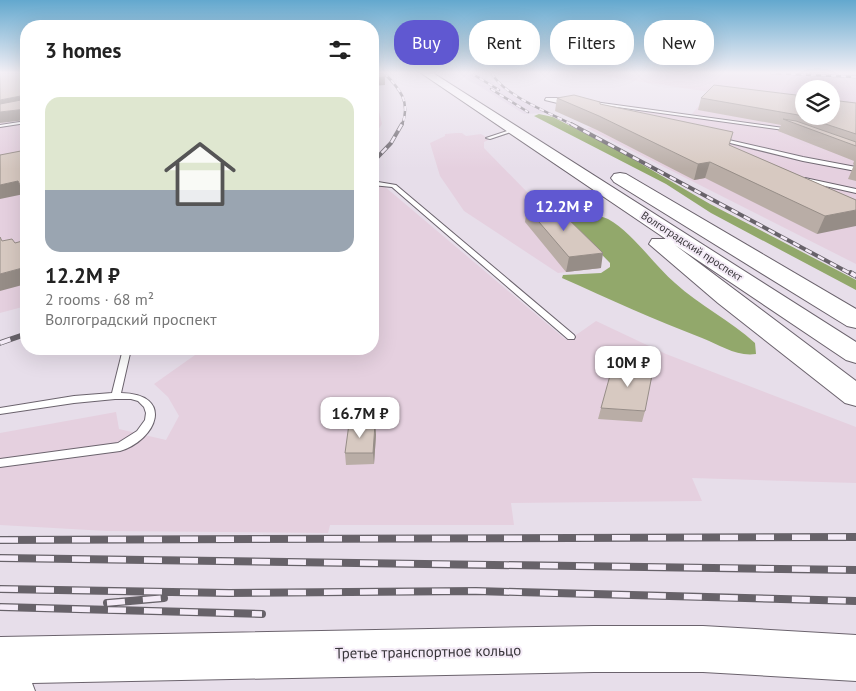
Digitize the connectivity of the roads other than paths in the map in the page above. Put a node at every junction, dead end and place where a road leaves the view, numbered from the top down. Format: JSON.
{"nodes":[{"id":1,"x":477,"y":105,"type":"edge"},
{"id":2,"x":495,"y":105,"type":"edge"},
{"id":3,"x":613,"y":105,"type":"edge"},
{"id":4,"x":20,"y":123,"type":"edge"},
{"id":5,"x":0,"y":126,"type":"edge"},
{"id":6,"x":515,"y":130,"type":"junction"},
{"id":7,"x":801,"y":134,"type":"edge"},
{"id":8,"x":488,"y":138,"type":"dead end"},
{"id":9,"x":716,"y":138,"type":"edge"},
{"id":10,"x":547,"y":151,"type":"junction"},
{"id":11,"x":856,"y":169,"type":"edge"},
{"id":12,"x":801,"y":180,"type":"edge"},
{"id":13,"x":379,"y":184,"type":"edge"},
{"id":14,"x":856,"y":191,"type":"edge"},
{"id":15,"x":856,"y":320,"type":"edge"},
{"id":16,"x":571,"y":337,"type":"dead end"},
{"id":17,"x":856,"y":354,"type":"edge"},
{"id":18,"x":126,"y":355,"type":"edge"},
{"id":19,"x":116,"y":395,"type":"junction"},
{"id":20,"x":856,"y":396,"type":"edge"},
{"id":21,"x":0,"y":411,"type":"edge"},
{"id":22,"x":0,"y":463,"type":"edge"},
{"id":23,"x":856,"y":658,"type":"edge"},
{"id":24,"x":0,"y":661,"type":"edge"},
{"id":25,"x":11,"y":691,"type":"edge"}],
"edges":[{"from":1,"to":6,"type":"main road","name":"Волгоградский проспект"},
{"from":2,"to":15,"type":"main road","name":"Волгоградский проспект"},
{"from":3,"to":7,"type":"lane"},
{"from":4,"to":5,"type":"lane"},
{"from":6,"to":8,"type":"lane"},
{"from":6,"to":10,"type":"main road","name":"Волгоградский проспект"},
{"from":9,"to":11,"type":"lane"},
{"from":10,"to":17,"type":"main road","name":"Волгоградский проспект"},
{"from":10,"to":20,"type":"main road"},
{"from":12,"to":14,"type":"lane"},
{"from":13,"to":16,"type":"lane"},
{"from":18,"to":19,"type":"lane"},
{"from":19,"to":21,"type":"lane"},
{"from":19,"to":22,"type":"lane"},
{"from":23,"to":24,"type":"main road","name":"Третье транспортное кольцо"},
{"from":24,"to":25,"type":"main road"}]}
